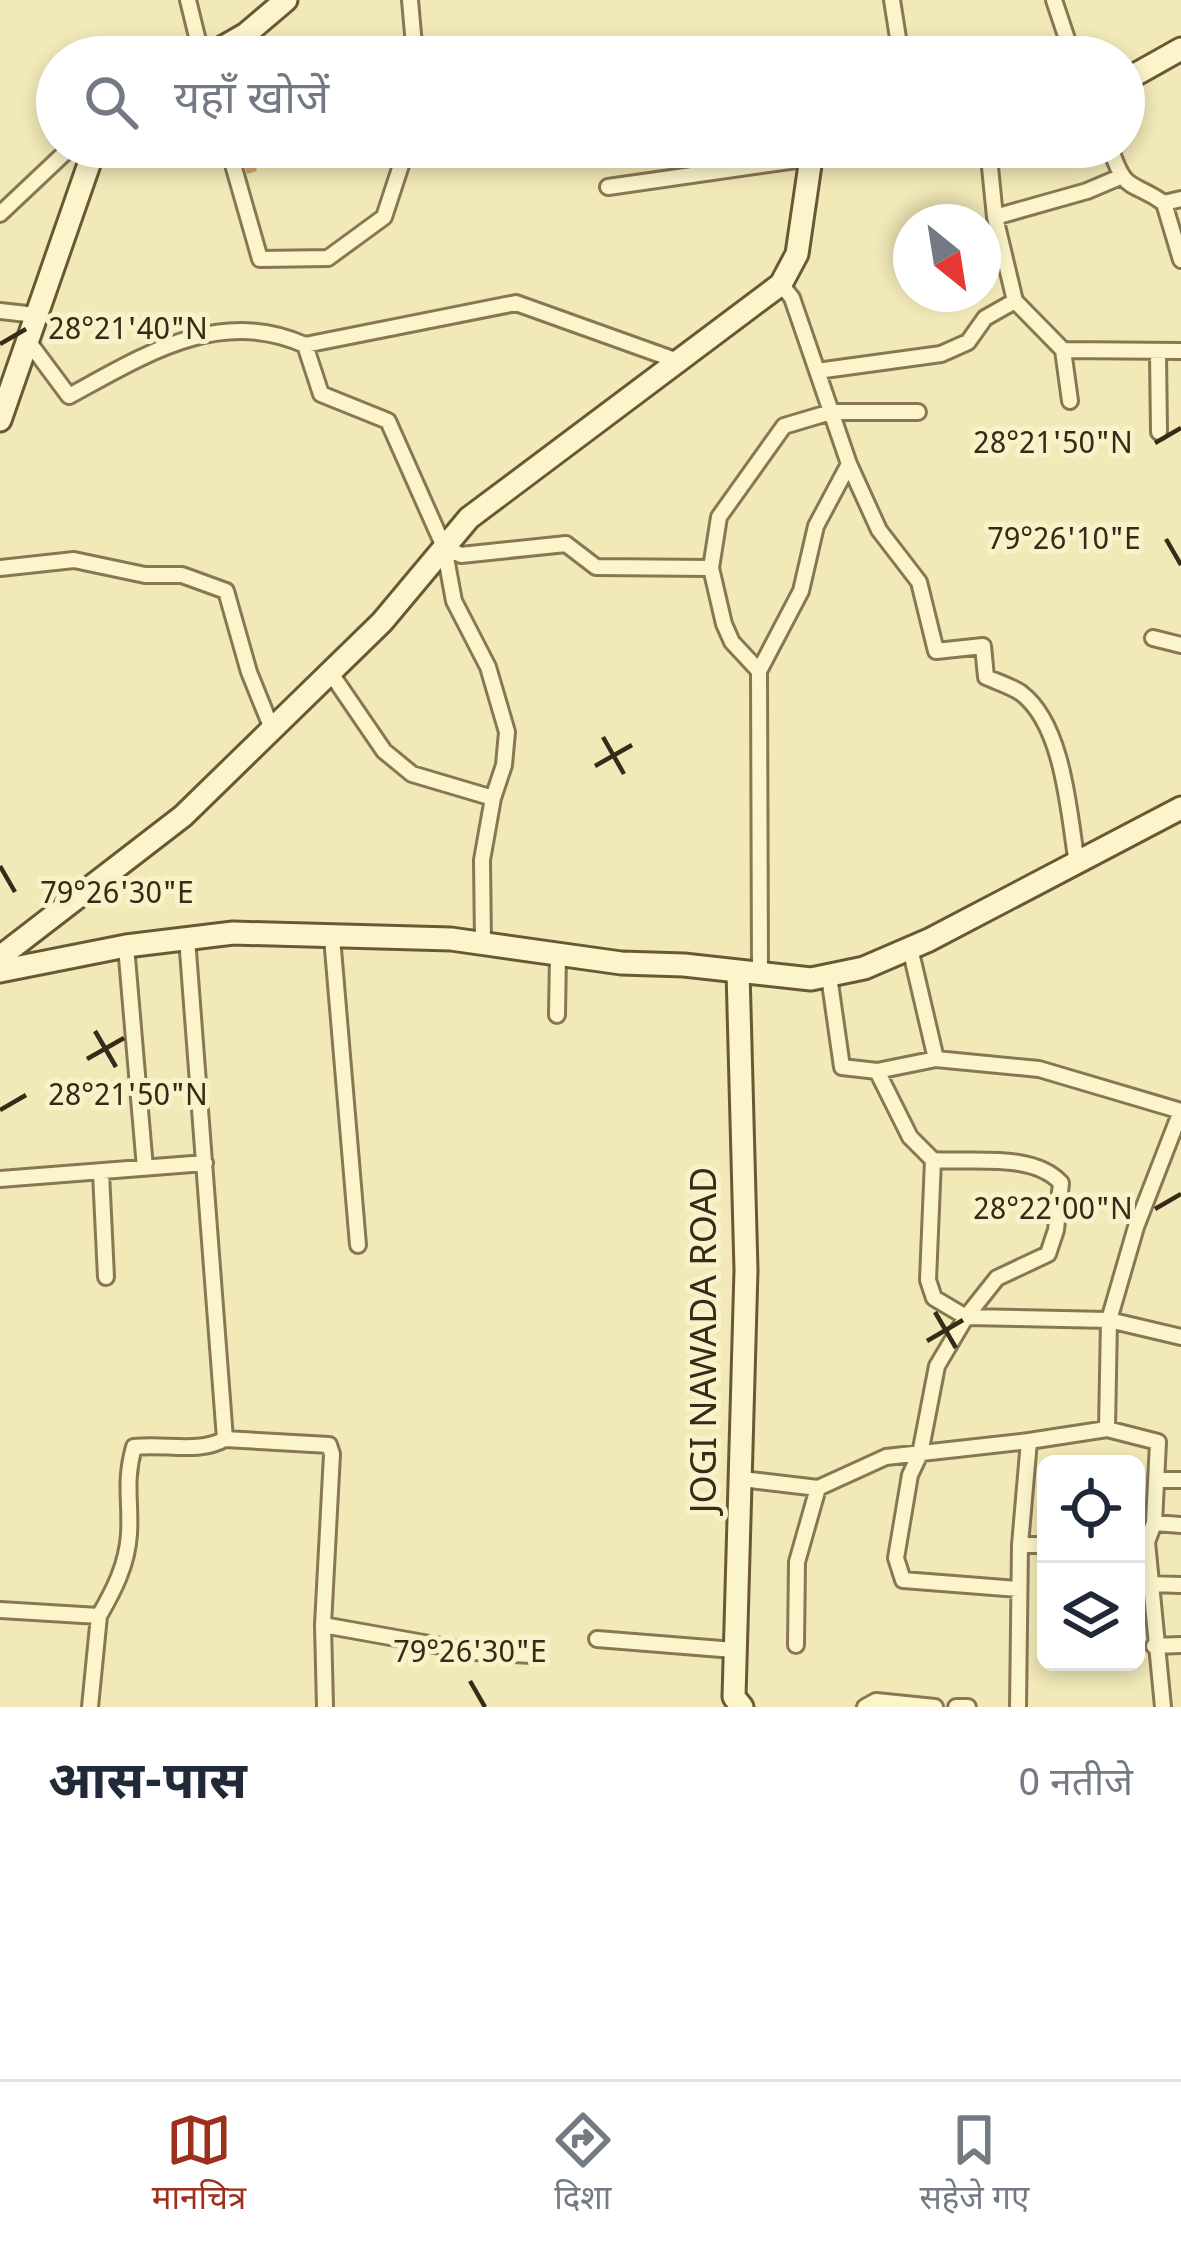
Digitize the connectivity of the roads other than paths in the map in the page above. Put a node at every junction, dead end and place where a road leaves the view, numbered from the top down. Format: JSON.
{"nodes":[{"id":1,"x":188,"y":0,"type":"edge"},
{"id":2,"x":286,"y":0,"type":"edge"},
{"id":3,"x":410,"y":0,"type":"edge"},
{"id":4,"x":892,"y":0,"type":"edge"},
{"id":5,"x":1054,"y":0,"type":"edge"},
{"id":6,"x":198,"y":36,"type":"edge"},
{"id":7,"x":242,"y":36,"type":"edge"},
{"id":8,"x":413,"y":36,"type":"edge"},
{"id":9,"x":898,"y":36,"type":"edge"},
{"id":10,"x":1066,"y":36,"type":"edge"},
{"id":11,"x":1181,"y":49,"type":"edge"},
{"id":12,"x":1145,"y":69,"type":"edge"},
{"id":13,"x":49,"y":168,"type":"edge"},
{"id":14,"x":87,"y":168,"type":"edge"},
{"id":15,"x":234,"y":168,"type":"edge"},
{"id":16,"x":400,"y":168,"type":"edge"},
{"id":17,"x":724,"y":168,"type":"edge"},
{"id":18,"x":812,"y":168,"type":"edge"},
{"id":19,"x":990,"y":168,"type":"edge"},
{"id":20,"x":1117,"y":168,"type":"edge"},
{"id":21,"x":1120,"y":177,"type":"junction"},
{"id":22,"x":608,"y":187,"type":"dead end"},
{"id":23,"x":1181,"y":199,"type":"edge"},
{"id":24,"x":1164,"y":203,"type":"junction"},
{"id":25,"x":994,"y":204,"type":"edge"},
{"id":26,"x":0,"y":214,"type":"edge"},
{"id":27,"x":1001,"y":215,"type":"edge"},
{"id":28,"x":1001,"y":242,"type":"edge"},
{"id":29,"x":1181,"y":260,"type":"edge"},
{"id":30,"x":782,"y":284,"type":"junction"},
{"id":31,"x":1015,"y":301,"type":"junction"},
{"id":32,"x":0,"y":311,"type":"edge"},
{"id":33,"x":36,"y":315,"type":"junction"},
{"id":34,"x":28,"y":341,"type":"junction"},
{"id":35,"x":304,"y":345,"type":"junction"},
{"id":36,"x":1063,"y":350,"type":"junction"},
{"id":37,"x":1181,"y":351,"type":"edge"},
{"id":38,"x":1158,"y":354,"type":"junction"},
{"id":39,"x":679,"y":361,"type":"junction"},
{"id":40,"x":817,"y":371,"type":"junction"},
{"id":41,"x":1070,"y":401,"type":"dead end"},
{"id":42,"x":831,"y":412,"type":"junction"},
{"id":43,"x":918,"y":412,"type":"dead end"},
{"id":44,"x":0,"y":420,"type":"edge"},
{"id":45,"x":1159,"y":433,"type":"dead end"},
{"id":46,"x":849,"y":464,"type":"junction"},
{"id":47,"x":444,"y":548,"type":"junction"},
{"id":48,"x":0,"y":568,"type":"edge"},
{"id":49,"x":711,"y":568,"type":"junction"},
{"id":50,"x":1153,"y":638,"type":"dead end"},
{"id":51,"x":1181,"y":645,"type":"edge"},
{"id":52,"x":759,"y":671,"type":"junction"},
{"id":53,"x":330,"y":672,"type":"junction"},
{"id":54,"x":272,"y":729,"type":"junction"},
{"id":55,"x":493,"y":798,"type":"junction"},
{"id":56,"x":1181,"y":808,"type":"edge"},
{"id":57,"x":1077,"y":864,"type":"junction"},
{"id":58,"x":332,"y":937,"type":"junction"},
{"id":59,"x":187,"y":938,"type":"junction"},
{"id":60,"x":483,"y":944,"type":"junction"},
{"id":61,"x":126,"y":946,"type":"junction"},
{"id":62,"x":910,"y":948,"type":"junction"},
{"id":63,"x":558,"y":955,"type":"junction"},
{"id":64,"x":0,"y":957,"type":"edge"},
{"id":65,"x":0,"y":971,"type":"edge"},
{"id":66,"x":749,"y":973,"type":"junction"},
{"id":67,"x":829,"y":976,"type":"junction"},
{"id":68,"x":557,"y":1015,"type":"dead end"},
{"id":69,"x":935,"y":1059,"type":"junction"},
{"id":70,"x":878,"y":1072,"type":"junction"},
{"id":71,"x":1181,"y":1111,"type":"edge"},
{"id":72,"x":933,"y":1160,"type":"junction"},
{"id":73,"x":205,"y":1162,"type":"junction"},
{"id":74,"x":145,"y":1168,"type":"junction"},
{"id":75,"x":101,"y":1173,"type":"junction"},
{"id":76,"x":0,"y":1179,"type":"edge"},
{"id":77,"x":358,"y":1245,"type":"dead end"},
{"id":78,"x":106,"y":1277,"type":"dead end"},
{"id":79,"x":966,"y":1317,"type":"junction"},
{"id":80,"x":1109,"y":1320,"type":"junction"},
{"id":81,"x":1181,"y":1337,"type":"edge"},
{"id":82,"x":1107,"y":1429,"type":"junction"},
{"id":83,"x":225,"y":1439,"type":"junction"},
{"id":84,"x":1029,"y":1441,"type":"junction"},
{"id":85,"x":920,"y":1454,"type":"junction"},
{"id":86,"x":742,"y":1479,"type":"junction"},
{"id":87,"x":1156,"y":1480,"type":"junction"},
{"id":88,"x":1181,"y":1480,"type":"edge"},
{"id":89,"x":818,"y":1487,"type":"junction"},
{"id":90,"x":1154,"y":1523,"type":"junction"},
{"id":91,"x":1181,"y":1526,"type":"edge"},
{"id":92,"x":1145,"y":1536,"type":"edge"},
{"id":93,"x":1020,"y":1545,"type":"junction"},
{"id":94,"x":1037,"y":1545,"type":"edge"},
{"id":95,"x":1145,"y":1561,"type":"edge"},
{"id":96,"x":1150,"y":1584,"type":"junction"},
{"id":97,"x":1181,"y":1585,"type":"edge"},
{"id":98,"x":1019,"y":1588,"type":"junction"},
{"id":99,"x":0,"y":1610,"type":"edge"},
{"id":100,"x":99,"y":1616,"type":"junction"},
{"id":101,"x":323,"y":1625,"type":"junction"},
{"id":102,"x":597,"y":1640,"type":"dead end"},
{"id":103,"x":796,"y":1645,"type":"dead end"},
{"id":104,"x":1181,"y":1645,"type":"edge"},
{"id":105,"x":1154,"y":1646,"type":"junction"},
{"id":106,"x":734,"y":1650,"type":"junction"},
{"id":107,"x":532,"y":1654,"type":"dead end"},
{"id":108,"x":89,"y":1707,"type":"edge"},
{"id":109,"x":325,"y":1707,"type":"edge"},
{"id":110,"x":742,"y":1707,"type":"edge"},
{"id":111,"x":865,"y":1707,"type":"edge"},
{"id":112,"x":935,"y":1707,"type":"edge"},
{"id":113,"x":956,"y":1707,"type":"edge"},
{"id":114,"x":968,"y":1707,"type":"edge"},
{"id":115,"x":1018,"y":1707,"type":"edge"},
{"id":116,"x":1163,"y":1707,"type":"edge"}],
"edges":[{"from":1,"to":6,"type":"street"},
{"from":2,"to":7,"type":"street"},
{"from":3,"to":8,"type":"street"},
{"from":4,"to":9,"type":"street"},
{"from":5,"to":10,"type":"street"},
{"from":11,"to":12,"type":"street"},
{"from":13,"to":26,"type":"street"},
{"from":14,"to":33,"type":"street"},
{"from":15,"to":16,"type":"street"},
{"from":17,"to":22,"type":"street"},
{"from":18,"to":30,"type":"street"},
{"from":19,"to":25,"type":"street"},
{"from":20,"to":21,"type":"street"},
{"from":21,"to":24,"type":"street"},
{"from":21,"to":27,"type":"street"},
{"from":23,"to":24,"type":"street"},
{"from":24,"to":29,"type":"street"},
{"from":28,"to":31,"type":"street"},
{"from":30,"to":39,"type":"street"},
{"from":30,"to":40,"type":"street"},
{"from":31,"to":36,"type":"street"},
{"from":31,"to":40,"type":"street"},
{"from":32,"to":33,"type":"street"},
{"from":33,"to":34,"type":"street"},
{"from":34,"to":35,"type":"street"},
{"from":34,"to":44,"type":"street"},
{"from":35,"to":39,"type":"street"},
{"from":35,"to":47,"type":"street"},
{"from":36,"to":38,"type":"street"},
{"from":36,"to":41,"type":"street"},
{"from":37,"to":38,"type":"street"},
{"from":38,"to":45,"type":"street"},
{"from":39,"to":47,"type":"street"},
{"from":40,"to":42,"type":"street"},
{"from":42,"to":43,"type":"street"},
{"from":42,"to":46,"type":"street"},
{"from":42,"to":49,"type":"street"},
{"from":46,"to":52,"type":"street"},
{"from":46,"to":57,"type":"street"},
{"from":47,"to":49,"type":"street"},
{"from":47,"to":53,"type":"street"},
{"from":47,"to":55,"type":"street"},
{"from":48,"to":54,"type":"street"},
{"from":49,"to":52,"type":"street"},
{"from":50,"to":51,"type":"street"},
{"from":52,"to":66,"type":"street"},
{"from":53,"to":54,"type":"street"},
{"from":53,"to":55,"type":"street"},
{"from":54,"to":64,"type":"street"},
{"from":55,"to":60,"type":"street"},
{"from":56,"to":57,"type":"street"},
{"from":57,"to":62,"type":"street"},
{"from":58,"to":59,"type":"street"},
{"from":58,"to":60,"type":"street"},
{"from":58,"to":77,"type":"street"},
{"from":59,"to":61,"type":"street"},
{"from":59,"to":73,"type":"street"},
{"from":60,"to":63,"type":"street"},
{"from":61,"to":65,"type":"street"},
{"from":61,"to":74,"type":"street"},
{"from":62,"to":67,"type":"street"},
{"from":62,"to":69,"type":"street"},
{"from":63,"to":66,"type":"street"},
{"from":63,"to":68,"type":"street"},
{"from":66,"to":67,"type":"street"},
{"from":66,"to":86,"type":"street","name":"JOGI NAWADA ROAD"},
{"from":67,"to":70,"type":"street"},
{"from":69,"to":70,"type":"street"},
{"from":69,"to":71,"type":"street"},
{"from":70,"to":72,"type":"street"},
{"from":71,"to":80,"type":"street"},
{"from":72,"to":79,"type":"street"},
{"from":72,"to":79,"type":"street"},
{"from":73,"to":74,"type":"street"},
{"from":73,"to":83,"type":"street"},
{"from":74,"to":75,"type":"street"},
{"from":75,"to":76,"type":"street"},
{"from":75,"to":78,"type":"street"},
{"from":79,"to":80,"type":"street"},
{"from":79,"to":85,"type":"street"},
{"from":80,"to":81,"type":"street"},
{"from":80,"to":82,"type":"street"},
{"from":82,"to":84,"type":"street"},
{"from":82,"to":87,"type":"street"},
{"from":83,"to":100,"type":"street"},
{"from":83,"to":101,"type":"street"},
{"from":84,"to":85,"type":"street"},
{"from":84,"to":93,"type":"street"},
{"from":85,"to":89,"type":"street"},
{"from":85,"to":98,"type":"street"},
{"from":86,"to":89,"type":"street"},
{"from":86,"to":106,"type":"street","name":"JOGI NAWADA ROAD"},
{"from":87,"to":88,"type":"street"},
{"from":87,"to":90,"type":"street"},
{"from":89,"to":103,"type":"street"},
{"from":90,"to":91,"type":"street"},
{"from":90,"to":92,"type":"street"},
{"from":93,"to":94,"type":"street"},
{"from":93,"to":98,"type":"street"},
{"from":95,"to":96,"type":"street"},
{"from":96,"to":97,"type":"street"},
{"from":96,"to":105,"type":"street"},
{"from":98,"to":115,"type":"street"},
{"from":99,"to":100,"type":"street"},
{"from":100,"to":108,"type":"street"},
{"from":101,"to":107,"type":"street"},
{"from":101,"to":109,"type":"street"},
{"from":102,"to":106,"type":"street"},
{"from":104,"to":105,"type":"street"},
{"from":105,"to":116,"type":"street"},
{"from":106,"to":110,"type":"street","name":"JOGI NAWADA ROAD"},
{"from":111,"to":112,"type":"street"},
{"from":113,"to":114,"type":"street"}]}
